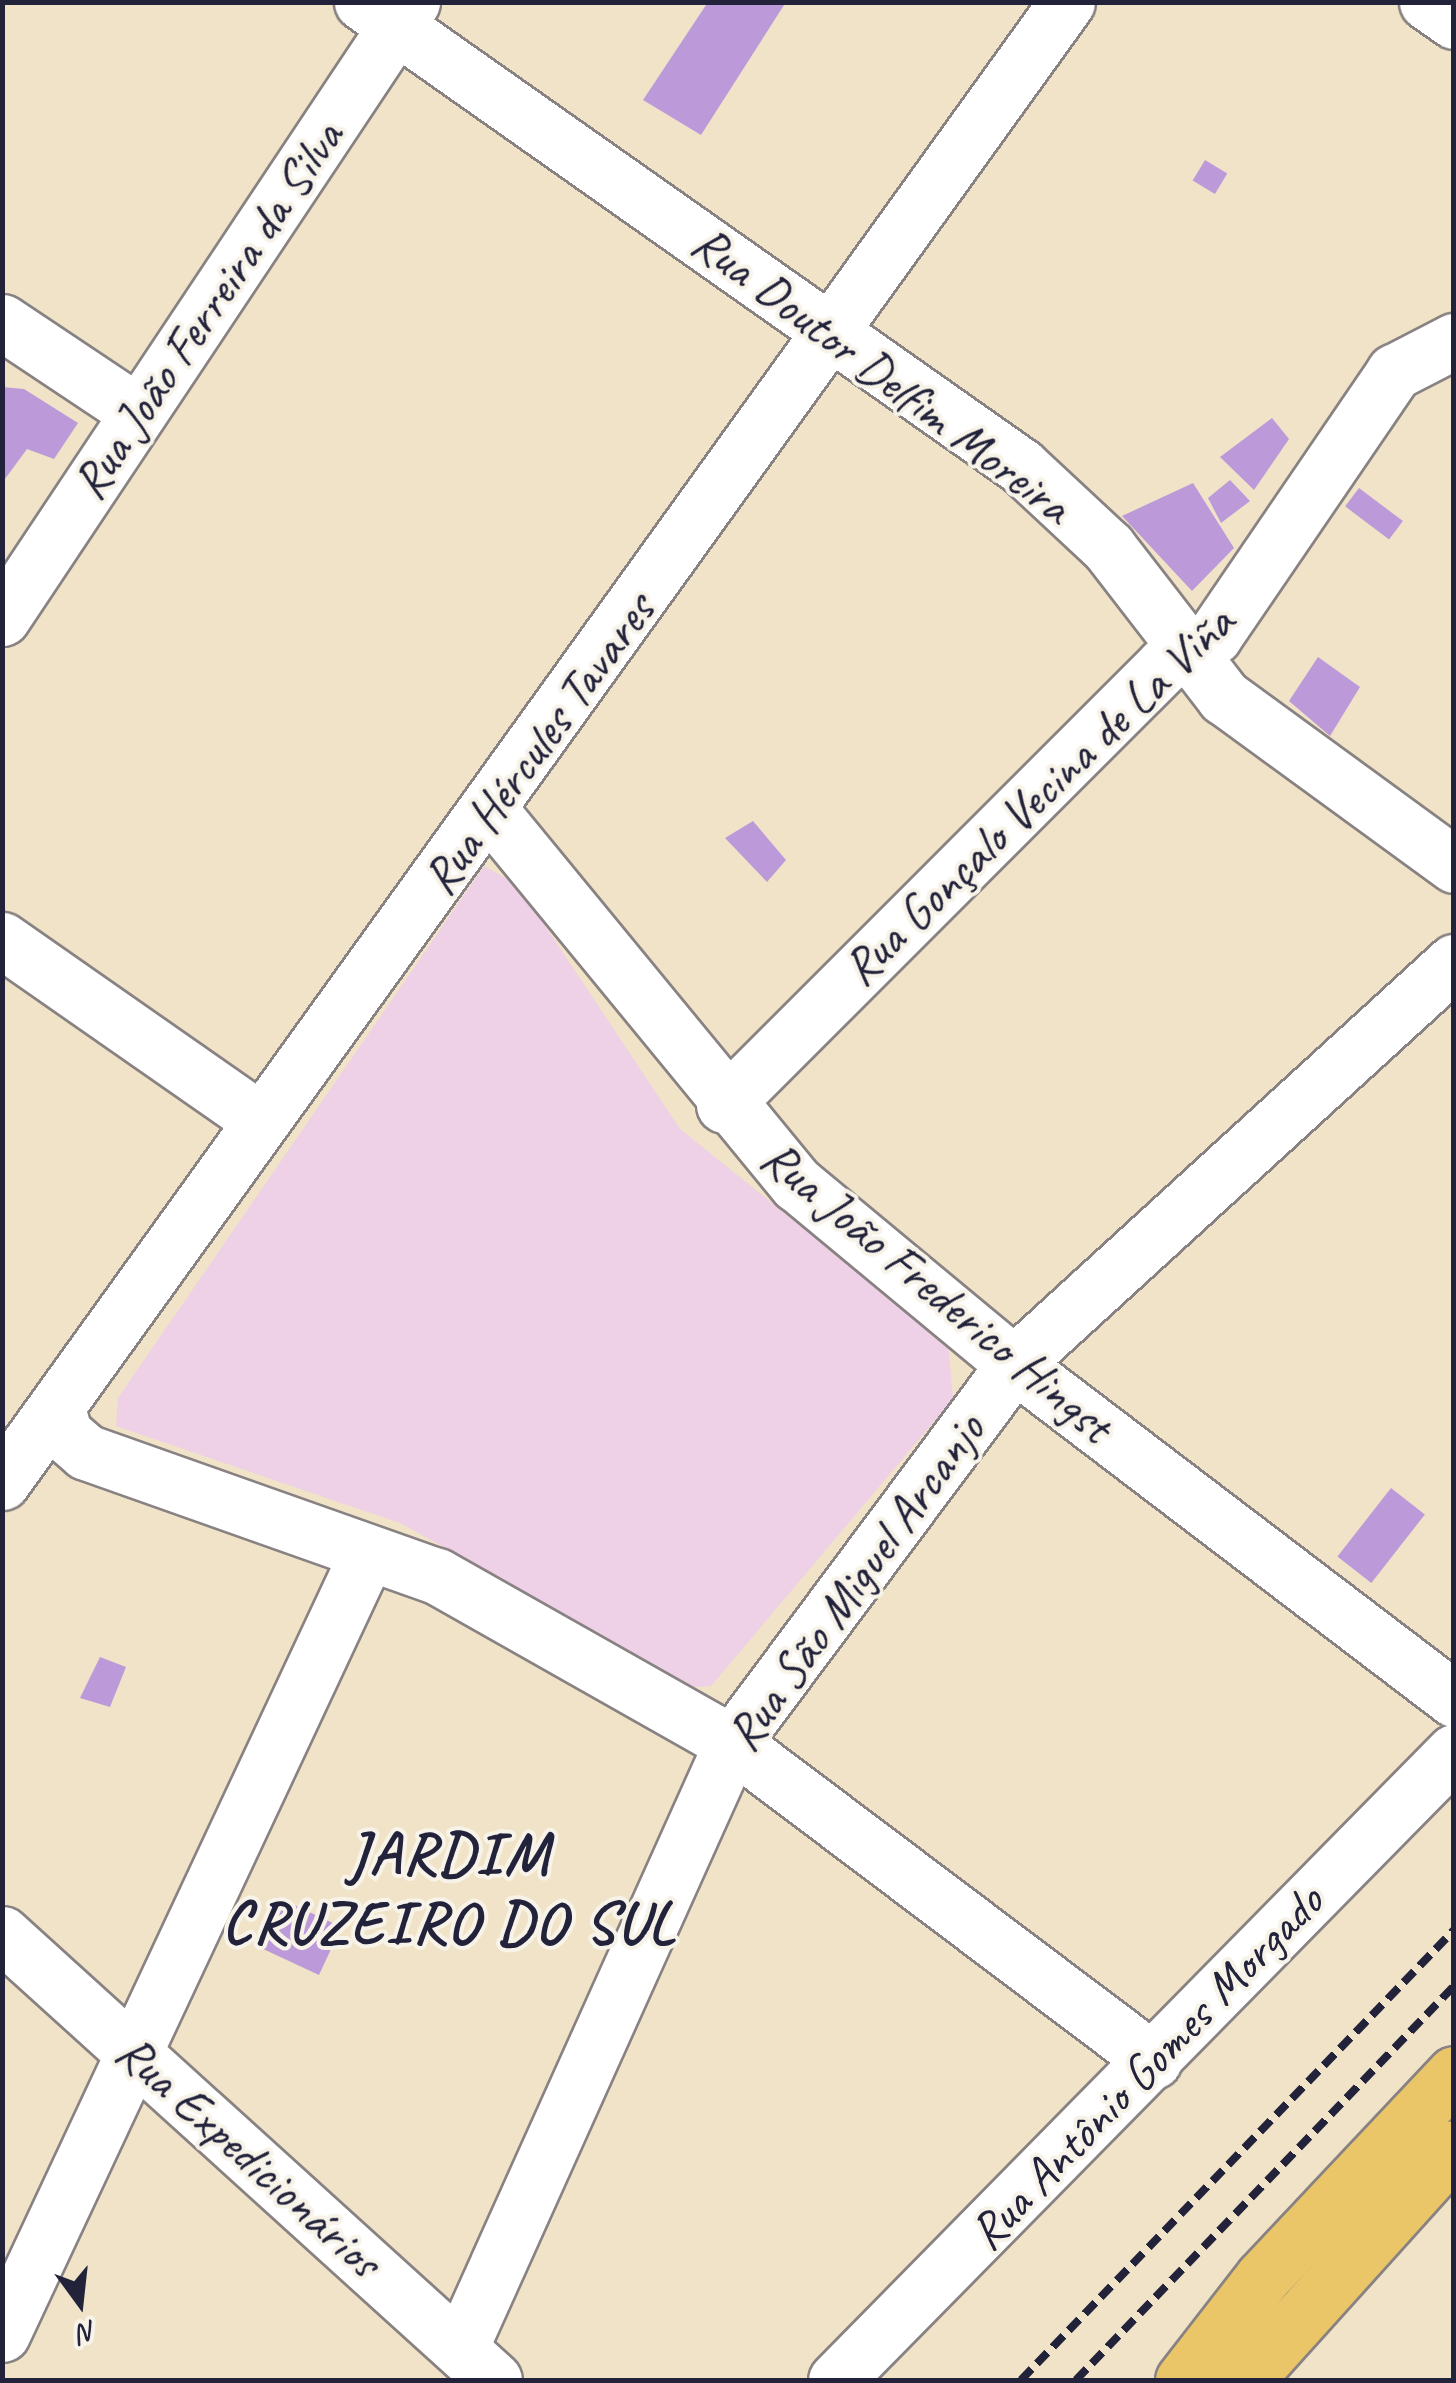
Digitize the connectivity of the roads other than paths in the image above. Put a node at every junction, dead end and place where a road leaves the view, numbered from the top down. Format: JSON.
{"nodes":[{"id":1,"x":1068,"y":2,"type":"edge"},
{"id":2,"x":1427,"y":2,"type":"edge"},
{"id":3,"x":391,"y":10,"type":"edge"},
{"id":4,"x":1454,"y":21,"type":"edge"},
{"id":5,"x":2,"y":322,"type":"edge"},
{"id":6,"x":836,"y":332,"type":"junction"},
{"id":7,"x":1454,"y":341,"type":"edge"},
{"id":8,"x":137,"y":412,"type":"junction"},
{"id":9,"x":2,"y":618,"type":"edge"},
{"id":10,"x":1189,"y":654,"type":"junction"},
{"id":11,"x":491,"y":812,"type":"junction"},
{"id":12,"x":1454,"y":865,"type":"edge"},
{"id":13,"x":2,"y":940,"type":"edge"},
{"id":14,"x":1454,"y":962,"type":"edge"},
{"id":15,"x":724,"y":1105,"type":"junction"},
{"id":16,"x":260,"y":1120,"type":"junction"},
{"id":17,"x":1014,"y":1364,"type":"junction"},
{"id":18,"x":57,"y":1407,"type":"junction"},
{"id":19,"x":2,"y":1482,"type":"edge"},
{"id":20,"x":367,"y":1554,"type":"junction"},
{"id":21,"x":1454,"y":1699,"type":"edge"},
{"id":22,"x":732,"y":1742,"type":"junction"},
{"id":23,"x":1454,"y":1752,"type":"edge"},
{"id":24,"x":2,"y":1934,"type":"edge"},
{"id":25,"x":135,"y":2053,"type":"junction"},
{"id":26,"x":1154,"y":2060,"type":"junction"},
{"id":27,"x":1454,"y":2074,"type":"edge"},
{"id":28,"x":1454,"y":2148,"type":"edge"},
{"id":29,"x":6,"y":2330,"type":"edge"},
{"id":30,"x":477,"y":2364,"type":"edge"},
{"id":31,"x":836,"y":2380,"type":"edge"},
{"id":32,"x":1183,"y":2380,"type":"edge"},
{"id":33,"x":1245,"y":2380,"type":"edge"}],
"edges":[{"from":1,"to":6,"type":"street","name":"Rua Hércules Tavares"},
{"from":2,"to":4,"type":"street"},
{"from":3,"to":6,"type":"street","name":"Rua Doutor Delfim Moreira"},
{"from":3,"to":8,"type":"street","name":"Rua João Ferreira da Silva"},
{"from":5,"to":8,"type":"street"},
{"from":6,"to":10,"type":"street","name":"Rua Doutor Delfim Moreira"},
{"from":6,"to":11,"type":"street","name":"Rua Hércules Tavares"},
{"from":7,"to":10,"type":"street","name":"Rua Gonçalo Vecina de La Viña"},
{"from":8,"to":9,"type":"street","name":"Rua João Ferreira da Silva"},
{"from":10,"to":12,"type":"street","name":"Rua Doutor Delfim Moreira"},
{"from":10,"to":15,"type":"street","name":"Rua Gonçalo Vecina de La Viña"},
{"from":11,"to":15,"type":"street","name":"Rua João Frederico Hingst"},
{"from":11,"to":16,"type":"street","name":"Rua Hércules Tavares"},
{"from":13,"to":16,"type":"street"},
{"from":14,"to":17,"type":"street","name":"Rua São Miguel Arcanjo"},
{"from":15,"to":17,"type":"street","name":"Rua João Frederico Hingst"},
{"from":16,"to":18,"type":"street","name":"Rua Hércules Tavares"},
{"from":17,"to":21,"type":"street","name":"Rua João Frederico Hingst"},
{"from":17,"to":22,"type":"street","name":"Rua São Miguel Arcanjo"},
{"from":18,"to":19,"type":"street","name":"Rua Hércules Tavares"},
{"from":18,"to":20,"type":"street"},
{"from":20,"to":22,"type":"street"},
{"from":20,"to":25,"type":"street"},
{"from":22,"to":26,"type":"street"},
{"from":22,"to":30,"type":"street","name":"Rua São Miguel Arcanjo"},
{"from":23,"to":26,"type":"street","name":"Rua Antônio Gomes Morgado"},
{"from":24,"to":25,"type":"street","name":"Rua Expedicionários"},
{"from":25,"to":29,"type":"street"},
{"from":25,"to":30,"type":"street","name":"Rua Expedicionários"},
{"from":26,"to":31,"type":"street","name":"Rua Antônio Gomes Morgado"},
{"from":27,"to":32,"type":"main road"},
{"from":28,"to":33,"type":"main road"}]}
